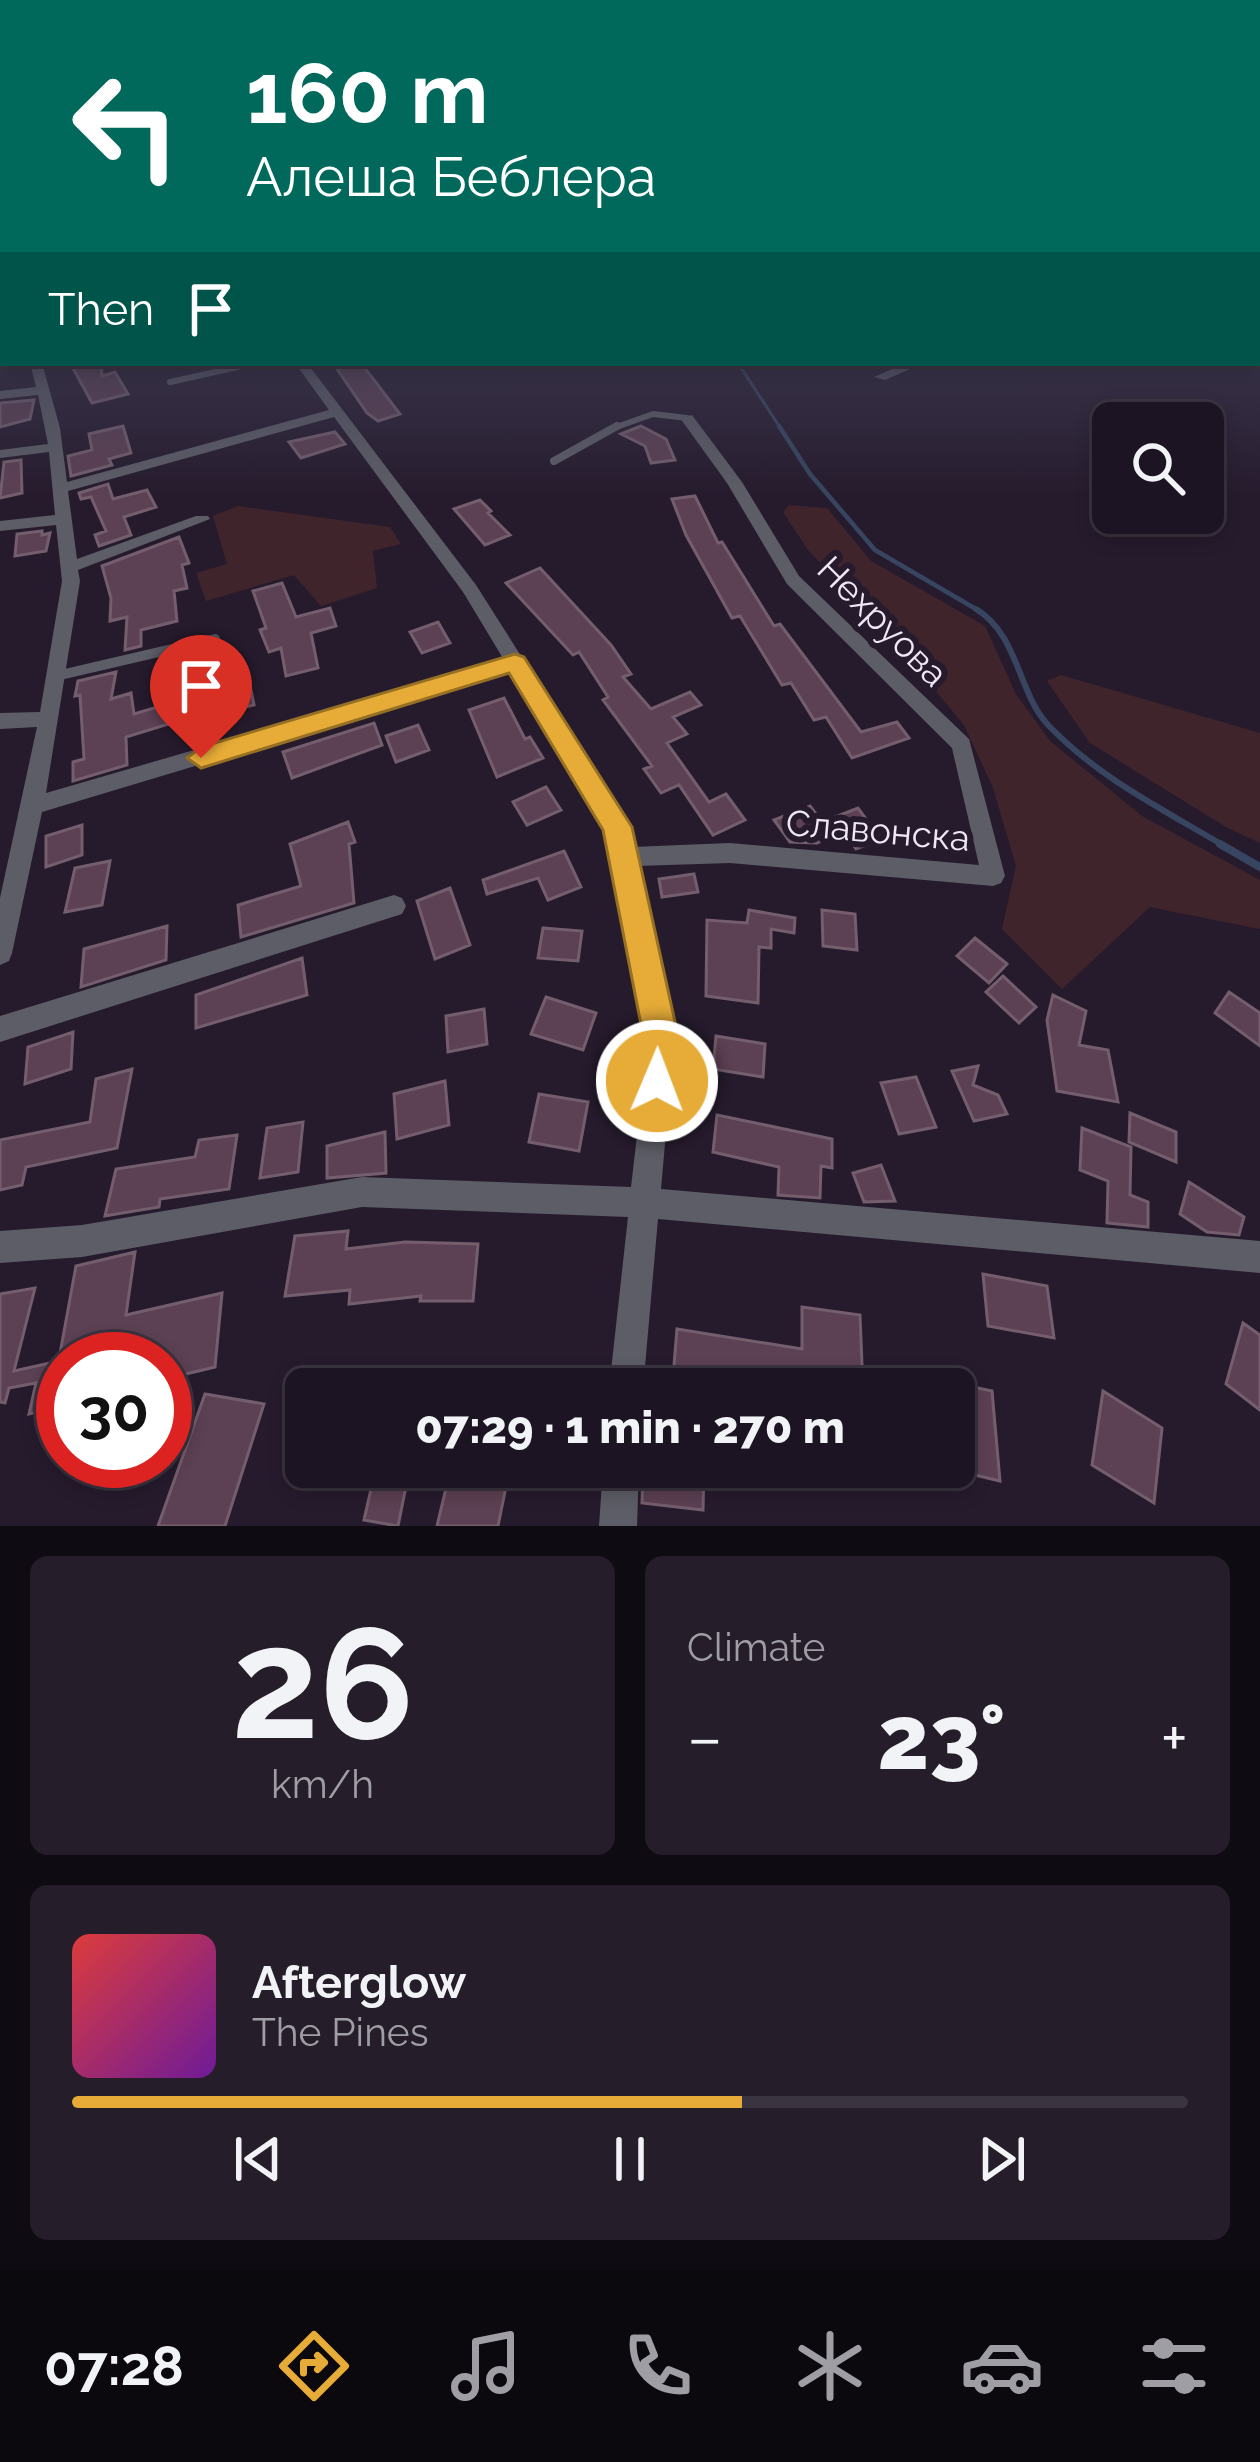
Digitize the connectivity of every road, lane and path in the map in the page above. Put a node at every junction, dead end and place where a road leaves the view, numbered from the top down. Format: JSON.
{"nodes":[{"id":1,"x":36,"y":366,"type":"edge"},
{"id":2,"x":242,"y":366,"type":"edge"},
{"id":3,"x":303,"y":366,"type":"edge"},
{"id":4,"x":910,"y":366,"type":"edge"},
{"id":5,"x":880,"y":377,"type":"dead end"},
{"id":6,"x":170,"y":382,"type":"dead end"},
{"id":7,"x":43,"y":390,"type":"junction"},
{"id":8,"x":0,"y":395,"type":"edge"},
{"id":9,"x":338,"y":412,"type":"junction"},
{"id":10,"x":687,"y":418,"type":"joint"},
{"id":11,"x":56,"y":447,"type":"junction"},
{"id":12,"x":0,"y":454,"type":"edge"},
{"id":13,"x":554,"y":461,"type":"dead end"},
{"id":14,"x":61,"y":488,"type":"junction"},
{"id":15,"x":202,"y":519,"type":"dead end"},
{"id":16,"x":64,"y":520,"type":"junction"},
{"id":17,"x":0,"y":526,"type":"edge"},
{"id":18,"x":71,"y":567,"type":"junction"},
{"id":19,"x":215,"y":639,"type":"dead end"},
{"id":20,"x":515,"y":663,"type":"junction"},
{"id":21,"x":56,"y":676,"type":"junction"},
{"id":22,"x":49,"y":719,"type":"junction"},
{"id":23,"x":0,"y":722,"type":"edge"},
{"id":24,"x":962,"y":745,"type":"joint"},
{"id":25,"x":32,"y":806,"type":"junction"},
{"id":26,"x":623,"y":856,"type":"junction"},
{"id":27,"x":394,"y":906,"type":"dead end"},
{"id":28,"x":0,"y":952,"type":"edge"},
{"id":29,"x":0,"y":1029,"type":"edge"},
{"id":30,"x":644,"y":1202,"type":"junction"},
{"id":31,"x":0,"y":1247,"type":"edge"},
{"id":32,"x":1260,"y":1257,"type":"edge"},
{"id":33,"x":628,"y":1368,"type":"edge"},
{"id":34,"x":620,"y":1488,"type":"edge"},
{"id":35,"x":618,"y":1526,"type":"edge"}],
"edges":[{"from":1,"to":7,"type":"street"},
{"from":2,"to":6,"type":"lane"},
{"from":3,"to":9,"type":"street"},
{"from":4,"to":5,"type":"street"},
{"from":7,"to":8,"type":"street"},
{"from":7,"to":11,"type":"street"},
{"from":9,"to":14,"type":"street"},
{"from":9,"to":20,"type":"street"},
{"from":10,"to":13,"type":"lane"},
{"from":10,"to":24,"type":"street","name":"Нехруова"},
{"from":11,"to":12,"type":"street"},
{"from":11,"to":14,"type":"street"},
{"from":14,"to":16,"type":"street"},
{"from":15,"to":18,"type":"street"},
{"from":16,"to":17,"type":"street"},
{"from":16,"to":18,"type":"street"},
{"from":18,"to":21,"type":"street"},
{"from":19,"to":21,"type":"lane"},
{"from":20,"to":25,"type":"street"},
{"from":20,"to":26,"type":"street"},
{"from":21,"to":22,"type":"street"},
{"from":22,"to":23,"type":"street"},
{"from":22,"to":25,"type":"street"},
{"from":24,"to":26,"type":"street","name":"Славонска"},
{"from":25,"to":28,"type":"street"},
{"from":26,"to":30,"type":"street"},
{"from":27,"to":29,"type":"street"},
{"from":30,"to":31,"type":"street"},
{"from":30,"to":32,"type":"street"},
{"from":30,"to":33,"type":"street"},
{"from":34,"to":35,"type":"street"}]}
